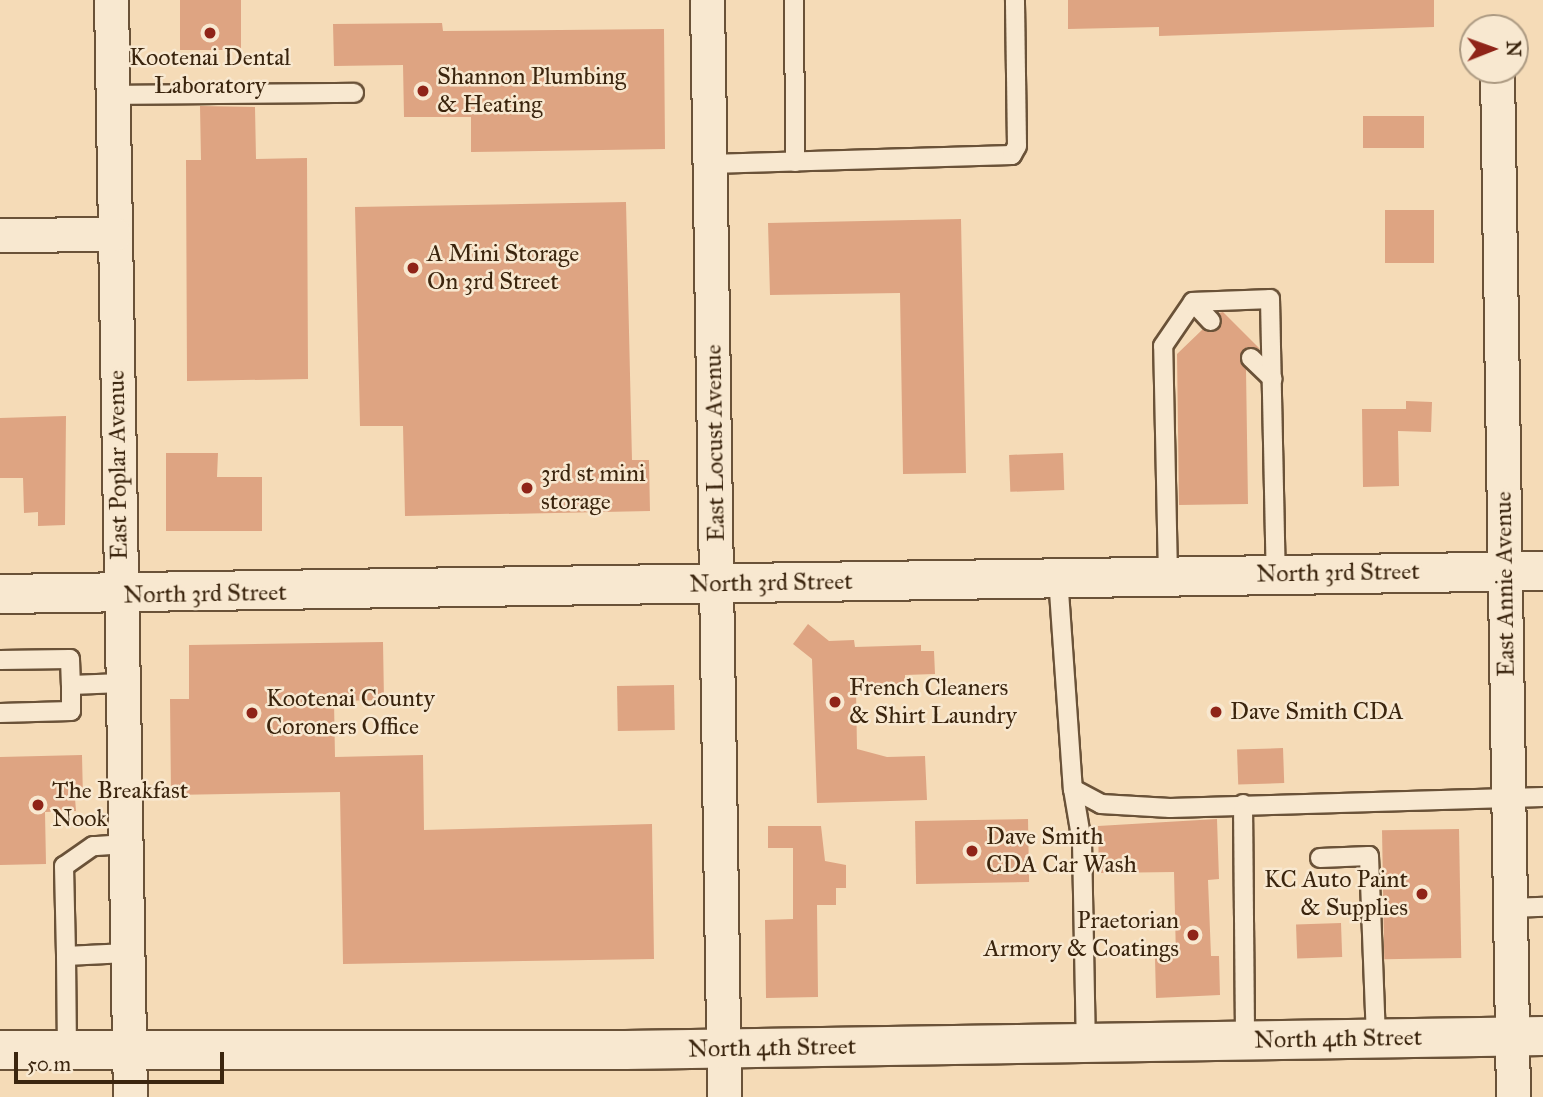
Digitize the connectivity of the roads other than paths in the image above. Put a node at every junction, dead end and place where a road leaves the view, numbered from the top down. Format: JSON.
{"nodes":[{"id":1,"x":111,"y":0,"type":"edge"},
{"id":2,"x":707,"y":0,"type":"edge"},
{"id":3,"x":794,"y":0,"type":"edge"},
{"id":4,"x":1015,"y":0,"type":"edge"},
{"id":5,"x":1497,"y":84,"type":"edge"},
{"id":6,"x":354,"y":93,"type":"dead end"},
{"id":7,"x":112,"y":95,"type":"junction"},
{"id":8,"x":796,"y":162,"type":"junction"},
{"id":9,"x":710,"y":164,"type":"junction"},
{"id":10,"x":114,"y":233,"type":"junction"},
{"id":11,"x":0,"y":235,"type":"edge"},
{"id":12,"x":1193,"y":302,"type":"junction"},
{"id":13,"x":1211,"y":321,"type":"dead end"},
{"id":14,"x":1251,"y":358,"type":"dead end"},
{"id":15,"x":1273,"y":379,"type":"junction"},
{"id":16,"x":1505,"y":571,"type":"junction"},
{"id":17,"x":1543,"y":571,"type":"edge"},
{"id":18,"x":1276,"y":574,"type":"junction"},
{"id":19,"x":1168,"y":576,"type":"junction"},
{"id":20,"x":1058,"y":577,"type":"junction"},
{"id":21,"x":717,"y":583,"type":"junction"},
{"id":22,"x":0,"y":594,"type":"edge"},
{"id":23,"x":121,"y":595,"type":"junction"},
{"id":24,"x":0,"y":660,"type":"edge"},
{"id":25,"x":122,"y":683,"type":"junction"},
{"id":26,"x":71,"y":685,"type":"junction"},
{"id":27,"x":0,"y":713,"type":"edge"},
{"id":28,"x":1073,"y":789,"type":"junction"},
{"id":29,"x":1543,"y":797,"type":"edge"},
{"id":30,"x":1508,"y":798,"type":"junction"},
{"id":31,"x":1242,"y":804,"type":"junction"},
{"id":32,"x":125,"y":844,"type":"junction"},
{"id":33,"x":1320,"y":858,"type":"dead end"},
{"id":34,"x":1510,"y":908,"type":"junction"},
{"id":35,"x":1543,"y":908,"type":"edge"},
{"id":36,"x":127,"y":953,"type":"junction"},
{"id":37,"x":66,"y":956,"type":"junction"},
{"id":38,"x":1528,"y":1036,"type":"edge"},
{"id":39,"x":1376,"y":1038,"type":"junction"},
{"id":40,"x":1245,"y":1041,"type":"junction"},
{"id":41,"x":1086,"y":1043,"type":"junction"},
{"id":42,"x":67,"y":1049,"type":"junction"},
{"id":43,"x":130,"y":1049,"type":"junction"},
{"id":44,"x":723,"y":1049,"type":"junction"},
{"id":45,"x":0,"y":1050,"type":"edge"},
{"id":46,"x":130,"y":1097,"type":"edge"},
{"id":47,"x":724,"y":1097,"type":"edge"},
{"id":48,"x":1513,"y":1097,"type":"edge"}],
"edges":[{"from":1,"to":7,"type":"street","name":"East Poplar Avenue"},
{"from":2,"to":9,"type":"street","name":"East Locust Avenue"},
{"from":3,"to":8,"type":"lane"},
{"from":4,"to":8,"type":"lane"},
{"from":5,"to":16,"type":"street","name":"East Annie Avenue"},
{"from":6,"to":7,"type":"lane"},
{"from":7,"to":10,"type":"street","name":"East Poplar Avenue"},
{"from":8,"to":9,"type":"lane"},
{"from":9,"to":21,"type":"street","name":"East Locust Avenue"},
{"from":10,"to":11,"type":"street"},
{"from":10,"to":23,"type":"street","name":"East Poplar Avenue"},
{"from":12,"to":13,"type":"lane"},
{"from":12,"to":15,"type":"lane"},
{"from":12,"to":19,"type":"lane"},
{"from":14,"to":15,"type":"lane"},
{"from":15,"to":18,"type":"lane"},
{"from":16,"to":17,"type":"main road","name":"North 3rd Street"},
{"from":16,"to":18,"type":"main road","name":"North 3rd Street"},
{"from":16,"to":30,"type":"street","name":"East Annie Avenue"},
{"from":18,"to":19,"type":"main road","name":"North 3rd Street"},
{"from":19,"to":20,"type":"main road","name":"North 3rd Street"},
{"from":20,"to":21,"type":"main road","name":"North 3rd Street"},
{"from":20,"to":28,"type":"lane"},
{"from":21,"to":23,"type":"main road","name":"North 3rd Street"},
{"from":21,"to":44,"type":"street","name":"East Locust Avenue"},
{"from":22,"to":23,"type":"main road","name":"North 3rd Street"},
{"from":23,"to":25,"type":"street","name":"East Poplar Avenue"},
{"from":24,"to":26,"type":"lane"},
{"from":25,"to":26,"type":"lane"},
{"from":25,"to":32,"type":"street","name":"East Poplar Avenue"},
{"from":26,"to":27,"type":"lane"},
{"from":28,"to":31,"type":"lane"},
{"from":28,"to":41,"type":"lane"},
{"from":29,"to":30,"type":"lane"},
{"from":30,"to":31,"type":"lane"},
{"from":30,"to":34,"type":"street","name":"East Annie Avenue"},
{"from":31,"to":40,"type":"lane"},
{"from":32,"to":36,"type":"street","name":"East Poplar Avenue"},
{"from":32,"to":37,"type":"lane"},
{"from":33,"to":39,"type":"lane"},
{"from":34,"to":35,"type":"lane"},
{"from":34,"to":38,"type":"street","name":"East Annie Avenue"},
{"from":36,"to":37,"type":"lane"},
{"from":36,"to":43,"type":"street","name":"East Poplar Avenue"},
{"from":37,"to":42,"type":"lane"},
{"from":38,"to":39,"type":"main road","name":"North 4th Street"},
{"from":38,"to":48,"type":"street","name":"East Annie Avenue"},
{"from":39,"to":40,"type":"main road","name":"North 4th Street"},
{"from":40,"to":41,"type":"main road","name":"North 4th Street"},
{"from":41,"to":44,"type":"main road","name":"North 4th Street"},
{"from":42,"to":43,"type":"main road","name":"North 4th Street"},
{"from":42,"to":45,"type":"main road","name":"North 4th Street"},
{"from":43,"to":44,"type":"main road","name":"North 4th Street"},
{"from":43,"to":46,"type":"street","name":"East Poplar Avenue"},
{"from":44,"to":47,"type":"street","name":"East Locust Avenue"}]}
